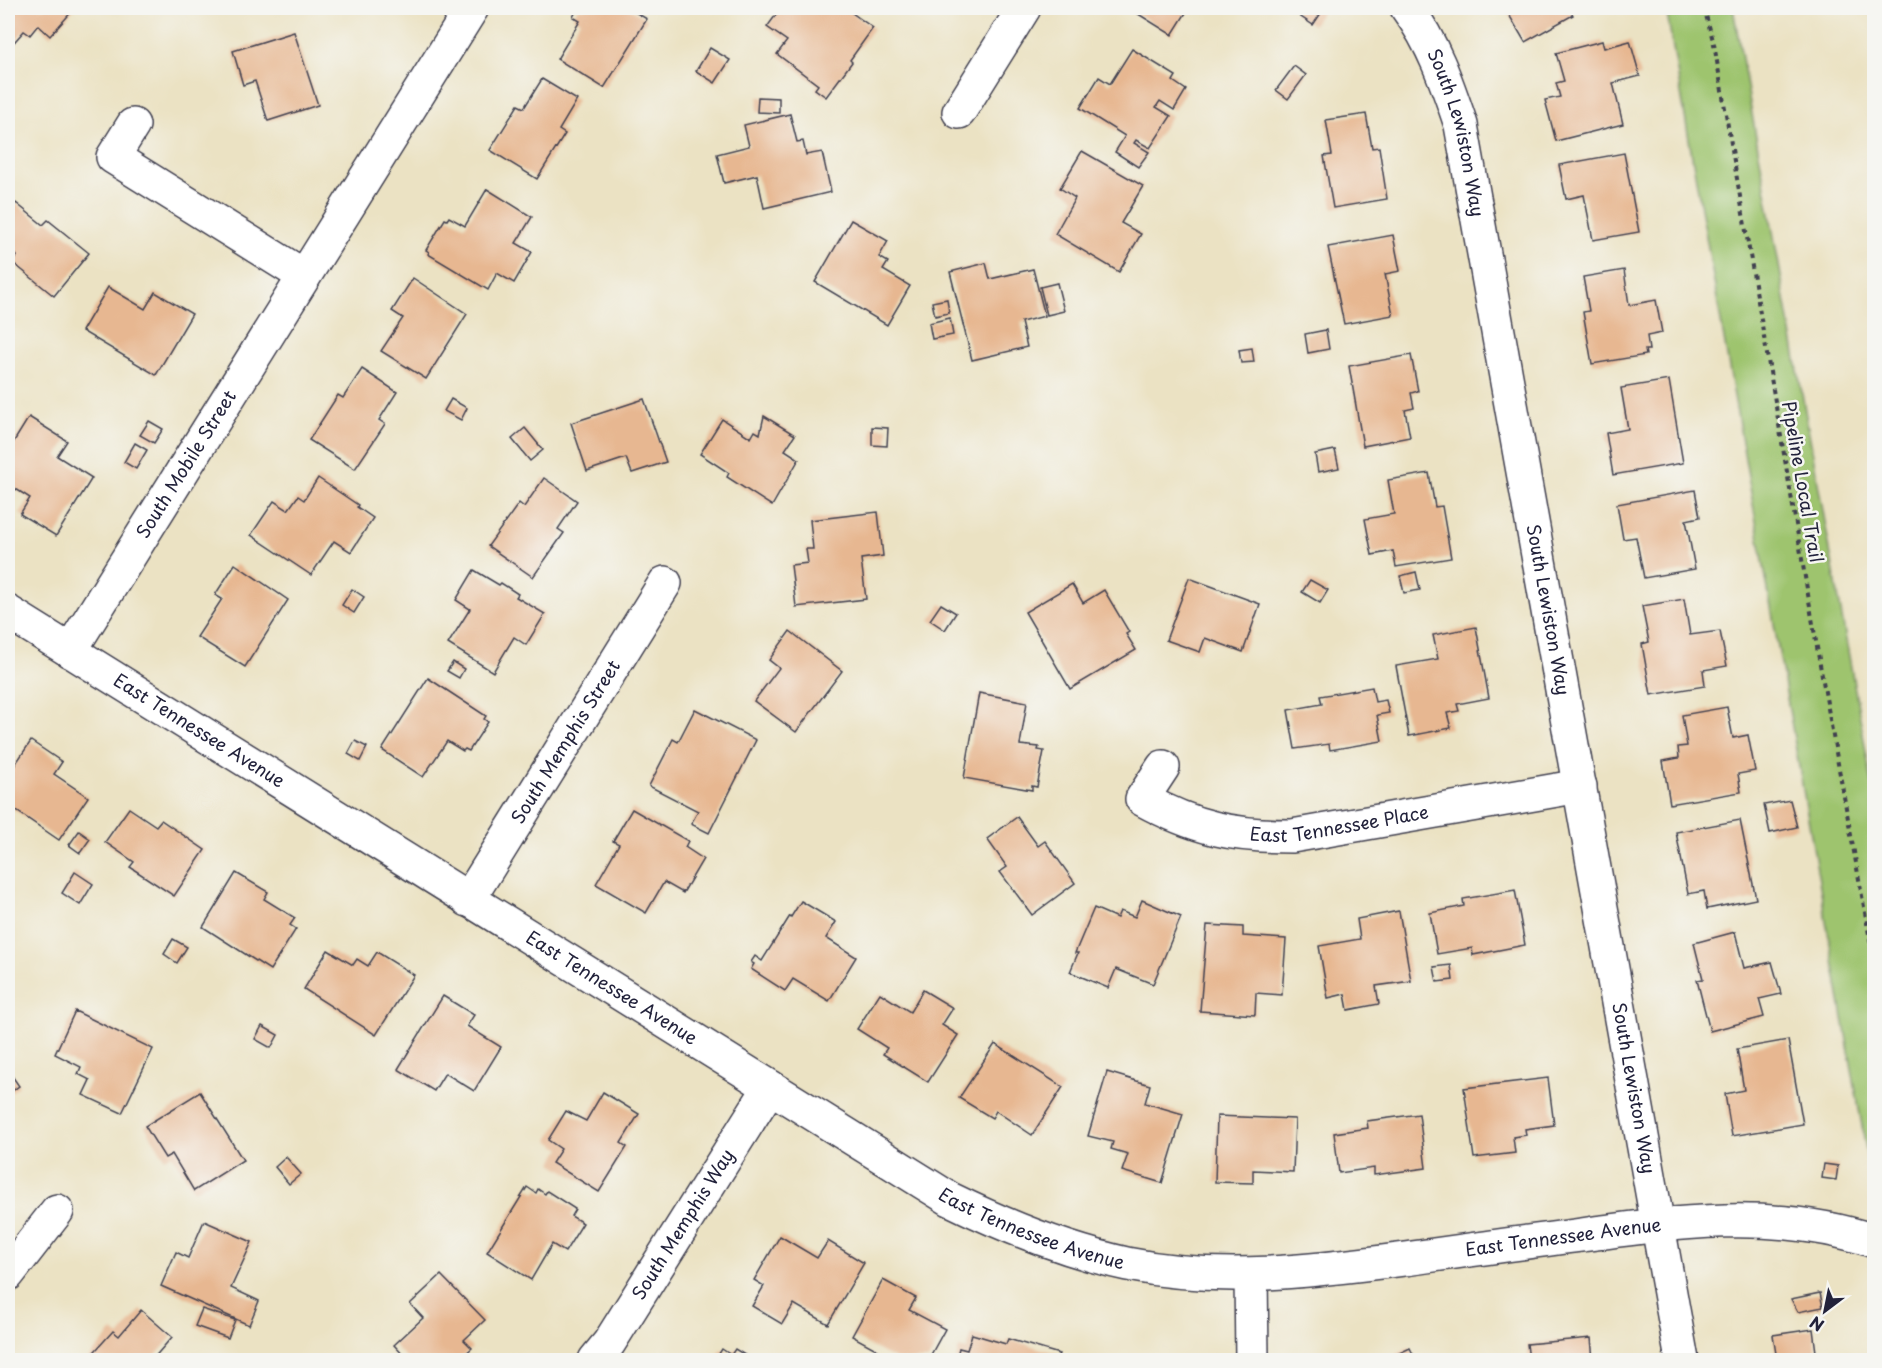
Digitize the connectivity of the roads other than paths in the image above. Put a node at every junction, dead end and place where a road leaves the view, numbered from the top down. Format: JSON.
{"nodes":[{"id":1,"x":472,"y":8,"type":"edge"},
{"id":2,"x":1024,"y":8,"type":"edge"},
{"id":3,"x":1407,"y":8,"type":"edge"},
{"id":4,"x":959,"y":112,"type":"dead end"},
{"id":5,"x":133,"y":125,"type":"dead end"},
{"id":6,"x":304,"y":276,"type":"junction"},
{"id":7,"x":665,"y":583,"type":"dead end"},
{"id":8,"x":8,"y":612,"type":"edge"},
{"id":9,"x":70,"y":651,"type":"junction"},
{"id":10,"x":1163,"y":767,"type":"dead end"},
{"id":11,"x":1580,"y":786,"type":"junction"},
{"id":12,"x":468,"y":900,"type":"junction"},
{"id":13,"x":770,"y":1087,"type":"junction"},
{"id":14,"x":57,"y":1211,"type":"dead end"},
{"id":15,"x":1658,"y":1224,"type":"junction"},
{"id":16,"x":1875,"y":1241,"type":"edge"},
{"id":17,"x":8,"y":1274,"type":"edge"},
{"id":18,"x":1251,"y":1275,"type":"junction"},
{"id":19,"x":595,"y":1360,"type":"edge"},
{"id":20,"x":1252,"y":1360,"type":"edge"},
{"id":21,"x":1682,"y":1360,"type":"edge"}],
"edges":[{"from":1,"to":6,"type":"street","name":"South Mobile Street"},
{"from":2,"to":4,"type":"street"},
{"from":3,"to":11,"type":"street","name":"South Lewiston Way"},
{"from":5,"to":6,"type":"street"},
{"from":6,"to":9,"type":"street","name":"South Mobile Street"},
{"from":7,"to":12,"type":"street","name":"South Memphis Street"},
{"from":8,"to":9,"type":"street","name":"East Tennessee Avenue"},
{"from":9,"to":12,"type":"street","name":"East Tennessee Avenue"},
{"from":10,"to":11,"type":"street","name":"East Tennessee Place"},
{"from":11,"to":15,"type":"street","name":"South Lewiston Way"},
{"from":12,"to":13,"type":"street","name":"East Tennessee Avenue"},
{"from":13,"to":18,"type":"street","name":"East Tennessee Avenue"},
{"from":13,"to":19,"type":"street","name":"South Memphis Way"},
{"from":14,"to":17,"type":"street"},
{"from":15,"to":16,"type":"street","name":"East Tennessee Avenue"},
{"from":15,"to":18,"type":"street","name":"East Tennessee Avenue"},
{"from":15,"to":21,"type":"street","name":"South Lewiston Way"},
{"from":18,"to":20,"type":"street"}]}
